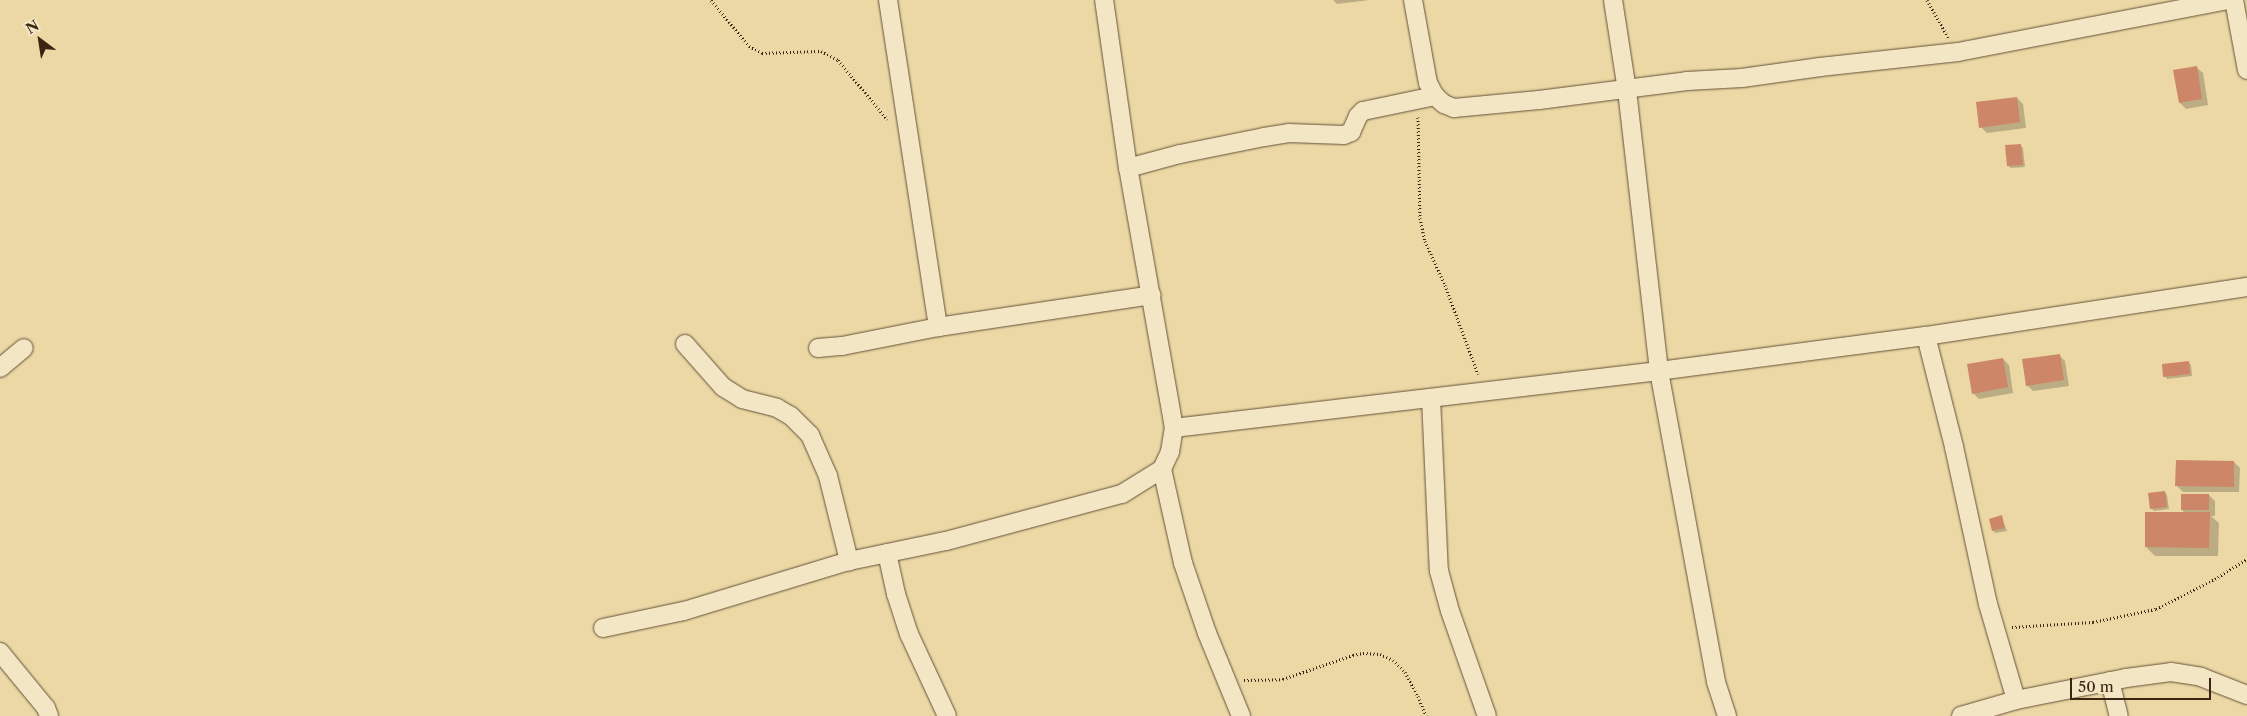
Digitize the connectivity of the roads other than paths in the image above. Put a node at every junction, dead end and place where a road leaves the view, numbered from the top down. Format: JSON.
{"nodes":[{"id":1,"x":888,"y":0,"type":"edge"},
{"id":2,"x":1104,"y":0,"type":"edge"},
{"id":3,"x":1413,"y":0,"type":"edge"},
{"id":4,"x":1613,"y":0,"type":"edge"},
{"id":5,"x":2227,"y":0,"type":"edge"},
{"id":6,"x":2234,"y":0,"type":"edge"},
{"id":7,"x":2247,"y":70,"type":"edge"},
{"id":8,"x":1627,"y":90,"type":"junction"},
{"id":9,"x":1426,"y":98,"type":"junction"},
{"id":10,"x":1128,"y":168,"type":"junction"},
{"id":11,"x":2247,"y":287,"type":"edge"},
{"id":12,"x":1152,"y":295,"type":"junction"},
{"id":13,"x":938,"y":327,"type":"junction"},
{"id":14,"x":1926,"y":336,"type":"junction"},
{"id":15,"x":685,"y":344,"type":"dead end"},
{"id":16,"x":24,"y":348,"type":"dead end"},
{"id":17,"x":818,"y":348,"type":"dead end"},
{"id":18,"x":0,"y":368,"type":"edge"},
{"id":19,"x":1659,"y":371,"type":"junction"},
{"id":20,"x":1431,"y":398,"type":"junction"},
{"id":21,"x":1174,"y":428,"type":"junction"},
{"id":22,"x":1162,"y":470,"type":"junction"},
{"id":23,"x":887,"y":553,"type":"junction"},
{"id":24,"x":849,"y":561,"type":"junction"},
{"id":25,"x":603,"y":628,"type":"dead end"},
{"id":26,"x":0,"y":652,"type":"edge"},
{"id":27,"x":2110,"y":681,"type":"junction"},
{"id":28,"x":2247,"y":695,"type":"edge"},
{"id":29,"x":2016,"y":700,"type":"junction"},
{"id":30,"x":49,"y":716,"type":"edge"},
{"id":31,"x":947,"y":716,"type":"edge"},
{"id":32,"x":1241,"y":716,"type":"edge"},
{"id":33,"x":1487,"y":716,"type":"edge"},
{"id":34,"x":1727,"y":716,"type":"edge"},
{"id":35,"x":1962,"y":716,"type":"edge"},
{"id":36,"x":2119,"y":716,"type":"edge"}],
"edges":[{"from":1,"to":13,"type":"street"},
{"from":2,"to":10,"type":"street"},
{"from":3,"to":9,"type":"street"},
{"from":4,"to":8,"type":"street"},
{"from":5,"to":8,"type":"street"},
{"from":6,"to":7,"type":"street"},
{"from":8,"to":9,"type":"street"},
{"from":8,"to":19,"type":"street"},
{"from":9,"to":10,"type":"street"},
{"from":10,"to":12,"type":"street"},
{"from":11,"to":14,"type":"street"},
{"from":12,"to":13,"type":"street"},
{"from":12,"to":21,"type":"street"},
{"from":13,"to":17,"type":"street"},
{"from":14,"to":19,"type":"street"},
{"from":14,"to":29,"type":"street"},
{"from":15,"to":24,"type":"street"},
{"from":16,"to":18,"type":"street"},
{"from":19,"to":20,"type":"street"},
{"from":19,"to":34,"type":"street"},
{"from":20,"to":21,"type":"street"},
{"from":20,"to":33,"type":"street"},
{"from":21,"to":22,"type":"street"},
{"from":22,"to":23,"type":"street"},
{"from":22,"to":32,"type":"street"},
{"from":23,"to":24,"type":"street"},
{"from":23,"to":31,"type":"street"},
{"from":24,"to":25,"type":"street"},
{"from":26,"to":30,"type":"street"},
{"from":27,"to":28,"type":"street"},
{"from":27,"to":29,"type":"street"},
{"from":27,"to":36,"type":"street"},
{"from":29,"to":35,"type":"street"}]}
